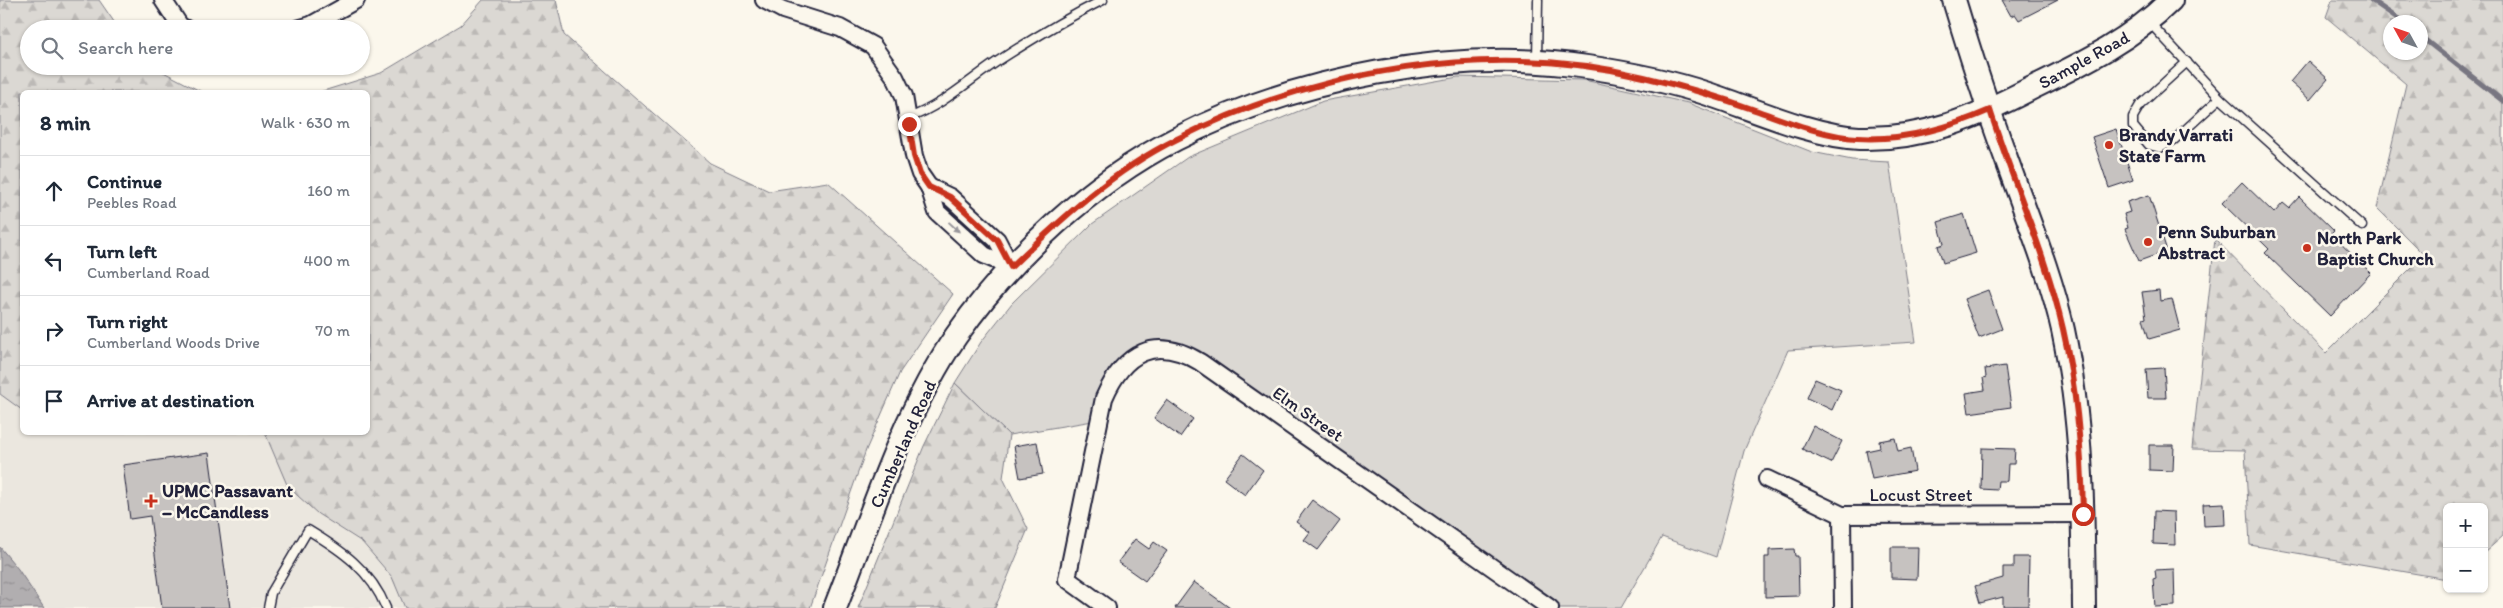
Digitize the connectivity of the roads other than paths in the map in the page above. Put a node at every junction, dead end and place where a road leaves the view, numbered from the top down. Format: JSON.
{"nodes":[{"id":1,"x":163,"y":0,"type":"edge"},
{"id":2,"x":356,"y":0,"type":"edge"},
{"id":3,"x":764,"y":0,"type":"edge"},
{"id":4,"x":1103,"y":0,"type":"edge"},
{"id":5,"x":1538,"y":0,"type":"edge"},
{"id":6,"x":1954,"y":0,"type":"edge"},
{"id":7,"x":2171,"y":0,"type":"edge"},
{"id":8,"x":176,"y":20,"type":"edge"},
{"id":9,"x":320,"y":20,"type":"edge"},
{"id":10,"x":2149,"y":22,"type":"junction"},
{"id":11,"x":1537,"y":62,"type":"junction"},
{"id":12,"x":2186,"y":62,"type":"junction"},
{"id":13,"x":2220,"y":98,"type":"junction"},
{"id":14,"x":1990,"y":110,"type":"junction"},
{"id":15,"x":908,"y":118,"type":"junction"},
{"id":16,"x":2362,"y":226,"type":"dead end"},
{"id":17,"x":1011,"y":267,"type":"junction"},
{"id":18,"x":1768,"y":479,"type":"dead end"},
{"id":19,"x":2083,"y":514,"type":"junction"},
{"id":20,"x":1842,"y":515,"type":"junction"},
{"id":21,"x":268,"y":608,"type":"edge"},
{"id":22,"x":386,"y":608,"type":"edge"},
{"id":23,"x":835,"y":608,"type":"edge"},
{"id":24,"x":1107,"y":608,"type":"edge"},
{"id":25,"x":1550,"y":608,"type":"edge"},
{"id":26,"x":1843,"y":608,"type":"edge"},
{"id":27,"x":2084,"y":608,"type":"edge"}],
"edges":[{"from":1,"to":8,"type":"street"},
{"from":2,"to":9,"type":"street"},
{"from":3,"to":15,"type":"street"},
{"from":4,"to":15,"type":"lane"},
{"from":5,"to":11,"type":"lane"},
{"from":6,"to":14,"type":"street"},
{"from":7,"to":10,"type":"street","name":"Sample Road"},
{"from":10,"to":12,"type":"lane"},
{"from":10,"to":14,"type":"street","name":"Sample Road"},
{"from":11,"to":14,"type":"street","name":"Cumberland Road"},
{"from":11,"to":17,"type":"street","name":"Cumberland Road"},
{"from":12,"to":13,"type":"lane"},
{"from":12,"to":13,"type":"lane"},
{"from":13,"to":16,"type":"lane"},
{"from":14,"to":19,"type":"street"},
{"from":15,"to":17,"type":"street"},
{"from":17,"to":23,"type":"street","name":"Cumberland Road"},
{"from":18,"to":20,"type":"street","name":"Locust Street"},
{"from":19,"to":20,"type":"street","name":"Locust Street"},
{"from":19,"to":27,"type":"street"},
{"from":20,"to":26,"type":"street"},
{"from":21,"to":22,"type":"lane"},
{"from":24,"to":25,"type":"street","name":"Elm Street"}]}
